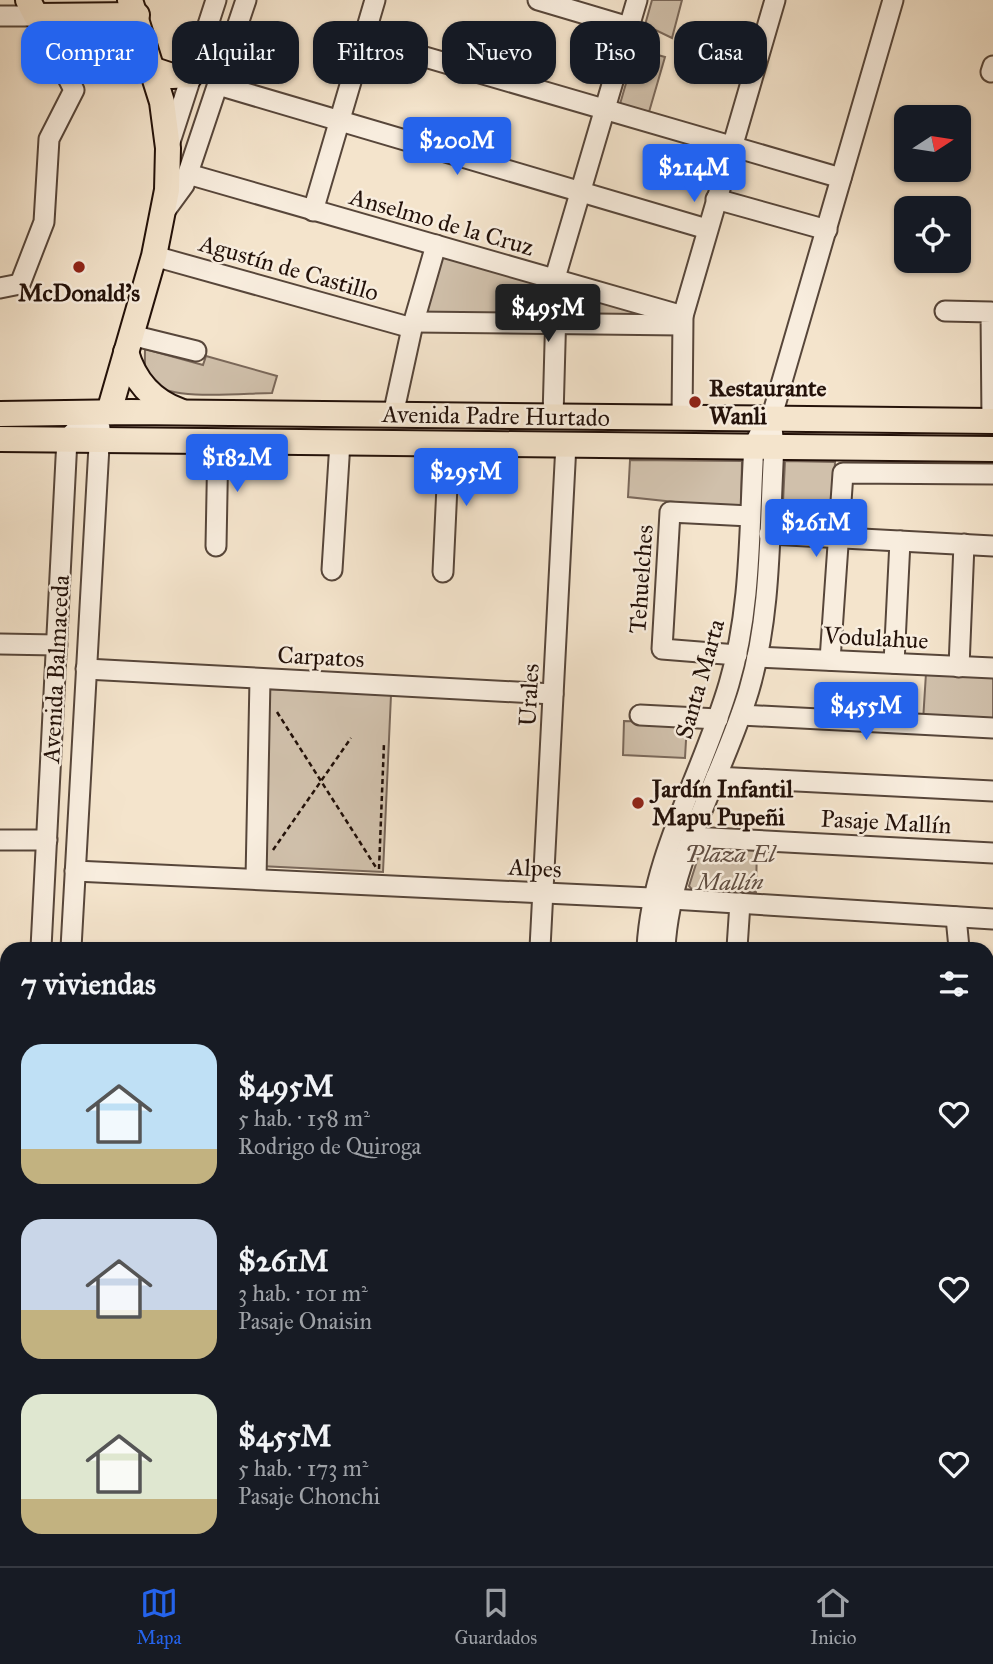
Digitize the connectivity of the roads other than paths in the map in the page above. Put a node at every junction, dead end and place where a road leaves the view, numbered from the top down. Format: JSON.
{"nodes":[{"id":1,"x":216,"y":0,"type":"edge"},
{"id":2,"x":246,"y":0,"type":"edge"},
{"id":3,"x":375,"y":0,"type":"edge"},
{"id":4,"x":538,"y":0,"type":"edge"},
{"id":5,"x":636,"y":0,"type":"edge"},
{"id":6,"x":775,"y":0,"type":"edge"},
{"id":7,"x":893,"y":0,"type":"edge"},
{"id":8,"x":32,"y":8,"type":"edge"},
{"id":9,"x":133,"y":8,"type":"edge"},
{"id":10,"x":0,"y":16,"type":"edge"},
{"id":11,"x":209,"y":21,"type":"edge"},
{"id":12,"x":369,"y":21,"type":"edge"},
{"id":13,"x":609,"y":21,"type":"edge"},
{"id":14,"x":631,"y":21,"type":"edge"},
{"id":15,"x":428,"y":58,"type":"edge"},
{"id":16,"x":157,"y":84,"type":"edge"},
{"id":17,"x":188,"y":84,"type":"edge"},
{"id":18,"x":351,"y":84,"type":"edge"},
{"id":19,"x":613,"y":84,"type":"edge"},
{"id":20,"x":218,"y":85,"type":"junction"},
{"id":21,"x":605,"y":110,"type":"junction"},
{"id":22,"x":340,"y":122,"type":"junction"},
{"id":23,"x":732,"y":146,"type":"junction"},
{"id":24,"x":168,"y":148,"type":"junction"},
{"id":25,"x":188,"y":174,"type":"junction"},
{"id":26,"x":841,"y":178,"type":"junction"},
{"id":27,"x":581,"y":193,"type":"junction"},
{"id":28,"x":716,"y":200,"type":"junction"},
{"id":29,"x":165,"y":211,"type":"junction"},
{"id":30,"x":313,"y":211,"type":"junction"},
{"id":31,"x":707,"y":229,"type":"junction"},
{"id":32,"x":827,"y":230,"type":"junction"},
{"id":33,"x":436,"y":245,"type":"junction"},
{"id":34,"x":154,"y":256,"type":"junction"},
{"id":35,"x":556,"y":280,"type":"junction"},
{"id":36,"x":0,"y":288,"type":"edge"},
{"id":37,"x":944,"y":311,"type":"dead end"},
{"id":38,"x":683,"y":320,"type":"junction"},
{"id":39,"x":555,"y":324,"type":"junction"},
{"id":40,"x":413,"y":325,"type":"junction"},
{"id":41,"x":128,"y":344,"type":"junction"},
{"id":42,"x":196,"y":351,"type":"dead end"},
{"id":43,"x":109,"y":412,"type":"junction"},
{"id":44,"x":184,"y":413,"type":"junction"},
{"id":45,"x":0,"y":414,"type":"edge"},
{"id":46,"x":393,"y":415,"type":"junction"},
{"id":47,"x":553,"y":417,"type":"junction"},
{"id":48,"x":682,"y":419,"type":"junction"},
{"id":49,"x":771,"y":419,"type":"junction"},
{"id":50,"x":992,"y":421,"type":"edge"},
{"id":51,"x":0,"y":439,"type":"edge"},
{"id":52,"x":67,"y":439,"type":"junction"},
{"id":53,"x":98,"y":439,"type":"junction"},
{"id":54,"x":218,"y":440,"type":"junction"},
{"id":55,"x":340,"y":442,"type":"junction"},
{"id":56,"x":449,"y":443,"type":"junction"},
{"id":57,"x":566,"y":444,"type":"junction"},
{"id":58,"x":764,"y":446,"type":"junction"},
{"id":59,"x":993,"y":449,"type":"edge"},
{"id":60,"x":993,"y":474,"type":"edge"},
{"id":61,"x":750,"y":516,"type":"junction"},
{"id":62,"x":769,"y":534,"type":"junction"},
{"id":63,"x":837,"y":537,"type":"junction"},
{"id":64,"x":900,"y":541,"type":"junction"},
{"id":65,"x":964,"y":544,"type":"junction"},
{"id":66,"x":216,"y":546,"type":"dead end"},
{"id":67,"x":993,"y":546,"type":"edge"},
{"id":68,"x":332,"y":570,"type":"dead end"},
{"id":69,"x":443,"y":572,"type":"dead end"},
{"id":70,"x":0,"y":645,"type":"edge"},
{"id":71,"x":57,"y":645,"type":"junction"},
{"id":72,"x":737,"y":655,"type":"junction"},
{"id":73,"x":757,"y":657,"type":"junction"},
{"id":74,"x":830,"y":660,"type":"junction"},
{"id":75,"x":894,"y":663,"type":"junction"},
{"id":76,"x":958,"y":667,"type":"junction"},
{"id":77,"x":993,"y":668,"type":"edge"},
{"id":78,"x":86,"y":669,"type":"junction"},
{"id":79,"x":260,"y":682,"type":"junction"},
{"id":80,"x":553,"y":694,"type":"junction"},
{"id":81,"x":640,"y":715,"type":"dead end"},
{"id":82,"x":741,"y":715,"type":"junction"},
{"id":83,"x":718,"y":719,"type":"junction"},
{"id":84,"x":993,"y":728,"type":"edge"},
{"id":85,"x":716,"y":777,"type":"junction"},
{"id":86,"x":993,"y":790,"type":"edge"},
{"id":87,"x":692,"y":837,"type":"junction"},
{"id":88,"x":0,"y":840,"type":"edge"},
{"id":89,"x":47,"y":840,"type":"junction"},
{"id":90,"x":993,"y":853,"type":"edge"},
{"id":91,"x":75,"y":871,"type":"junction"},
{"id":92,"x":257,"y":876,"type":"junction"},
{"id":93,"x":542,"y":893,"type":"junction"},
{"id":94,"x":662,"y":899,"type":"junction"},
{"id":95,"x":740,"y":903,"type":"junction"},
{"id":96,"x":956,"y":917,"type":"junction"},
{"id":97,"x":993,"y":919,"type":"edge"},
{"id":98,"x":41,"y":942,"type":"edge"},
{"id":99,"x":71,"y":942,"type":"edge"},
{"id":100,"x":540,"y":942,"type":"edge"},
{"id":101,"x":649,"y":942,"type":"edge"},
{"id":102,"x":665,"y":942,"type":"edge"},
{"id":103,"x":737,"y":942,"type":"edge"},
{"id":104,"x":958,"y":942,"type":"edge"}],
"edges":[{"from":1,"to":11,"type":"street"},
{"from":2,"to":20,"type":"street","name":"Avenida Balmaceda"},
{"from":3,"to":12,"type":"street"},
{"from":4,"to":13,"type":"street"},
{"from":5,"to":14,"type":"street"},
{"from":6,"to":23,"type":"street"},
{"from":7,"to":26,"type":"street","name":"Santa Marta"},
{"from":8,"to":9,"type":"main road"},
{"from":8,"to":10,"type":"street"},
{"from":8,"to":36,"type":"street"},
{"from":15,"to":21,"type":"street"},
{"from":16,"to":24,"type":"main road"},
{"from":17,"to":24,"type":"street"},
{"from":18,"to":22,"type":"street"},
{"from":19,"to":21,"type":"street"},
{"from":20,"to":22,"type":"street"},
{"from":20,"to":25,"type":"street","name":"Avenida Balmaceda"},
{"from":21,"to":23,"type":"street"},
{"from":21,"to":27,"type":"street"},
{"from":22,"to":27,"type":"street"},
{"from":22,"to":30,"type":"street"},
{"from":23,"to":26,"type":"street"},
{"from":23,"to":28,"type":"street"},
{"from":24,"to":29,"type":"main road"},
{"from":25,"to":29,"type":"street","name":"Avenida Balmaceda"},
{"from":25,"to":30,"type":"street","name":"Anselmo de la Cruz"},
{"from":26,"to":32,"type":"street","name":"Santa Marta"},
{"from":27,"to":31,"type":"street"},
{"from":27,"to":35,"type":"street"},
{"from":28,"to":31,"type":"street"},
{"from":28,"to":32,"type":"street"},
{"from":29,"to":34,"type":"main road","name":"Avenida Balmaceda"},
{"from":30,"to":33,"type":"street","name":"Anselmo de la Cruz"},
{"from":31,"to":38,"type":"street"},
{"from":32,"to":49,"type":"street","name":"Santa Marta"},
{"from":33,"to":35,"type":"street","name":"Anselmo de la Cruz"},
{"from":33,"to":40,"type":"street"},
{"from":34,"to":40,"type":"street","name":"Agustín de Castillo"},
{"from":34,"to":41,"type":"main road","name":"Avenida Balmaceda"},
{"from":35,"to":38,"type":"street","name":"Anselmo de la Cruz"},
{"from":35,"to":39,"type":"street"},
{"from":37,"to":50,"type":"street"},
{"from":38,"to":39,"type":"street","name":"Agustín de Castillo"},
{"from":38,"to":48,"type":"street"},
{"from":39,"to":40,"type":"street","name":"Agustín de Castillo"},
{"from":39,"to":47,"type":"street"},
{"from":40,"to":46,"type":"street"},
{"from":41,"to":42,"type":"street"},
{"from":41,"to":43,"type":"main road","name":"Avenida Balmaceda"},
{"from":41,"to":44,"type":"main road"},
{"from":43,"to":44,"type":"main road","name":"Avenida Padre Hurtado"},
{"from":43,"to":45,"type":"main road","name":"Avenida Padre Hurtado"},
{"from":43,"to":52,"type":"street"},
{"from":43,"to":53,"type":"street","name":"Avenida Balmaceda"},
{"from":44,"to":46,"type":"main road","name":"Avenida Padre Hurtado"},
{"from":46,"to":47,"type":"main road","name":"Avenida Padre Hurtado"},
{"from":47,"to":48,"type":"main road","name":"Avenida Padre Hurtado"},
{"from":48,"to":49,"type":"main road","name":"Avenida Padre Hurtado"},
{"from":49,"to":50,"type":"main road","name":"Avenida Padre Hurtado"},
{"from":49,"to":58,"type":"street","name":"Santa Marta"},
{"from":51,"to":52,"type":"main road","name":"Avenida Padre Hurtado"},
{"from":52,"to":53,"type":"main road","name":"Avenida Padre Hurtado"},
{"from":52,"to":71,"type":"street","name":"Avenida Balmaceda"},
{"from":53,"to":54,"type":"main road","name":"Avenida Padre Hurtado"},
{"from":53,"to":78,"type":"street","name":"Avenida Balmaceda"},
{"from":54,"to":55,"type":"main road","name":"Avenida Padre Hurtado"},
{"from":54,"to":66,"type":"street"},
{"from":55,"to":56,"type":"main road","name":"Avenida Padre Hurtado"},
{"from":55,"to":68,"type":"street"},
{"from":56,"to":57,"type":"main road","name":"Avenida Padre Hurtado"},
{"from":56,"to":69,"type":"street"},
{"from":57,"to":58,"type":"main road","name":"Avenida Padre Hurtado"},
{"from":57,"to":80,"type":"street","name":"Urales"},
{"from":58,"to":59,"type":"main road","name":"Avenida Padre Hurtado"},
{"from":58,"to":61,"type":"street","name":"Santa Marta"},
{"from":58,"to":62,"type":"street","name":"Santa Marta"},
{"from":60,"to":63,"type":"street"},
{"from":61,"to":72,"type":"street","name":"Santa Marta"},
{"from":61,"to":72,"type":"street","name":"Tehuelches"},
{"from":62,"to":63,"type":"street"},
{"from":62,"to":73,"type":"street","name":"Santa Marta"},
{"from":63,"to":64,"type":"street"},
{"from":63,"to":74,"type":"street"},
{"from":64,"to":65,"type":"street"},
{"from":64,"to":75,"type":"street"},
{"from":65,"to":67,"type":"street"},
{"from":65,"to":76,"type":"street"},
{"from":70,"to":71,"type":"street"},
{"from":71,"to":89,"type":"street","name":"Avenida Balmaceda"},
{"from":72,"to":83,"type":"street","name":"Santa Marta"},
{"from":73,"to":74,"type":"street","name":"Vodulahue"},
{"from":73,"to":82,"type":"street","name":"Santa Marta"},
{"from":74,"to":75,"type":"street","name":"Vodulahue"},
{"from":75,"to":76,"type":"street","name":"Vodulahue"},
{"from":76,"to":77,"type":"street","name":"Vodulahue"},
{"from":78,"to":79,"type":"street","name":"Carpatos"},
{"from":78,"to":91,"type":"street","name":"Avenida Balmaceda"},
{"from":79,"to":80,"type":"street","name":"Carpatos"},
{"from":79,"to":92,"type":"street"},
{"from":80,"to":93,"type":"street","name":"Urales"},
{"from":81,"to":83,"type":"street"},
{"from":82,"to":84,"type":"street"},
{"from":82,"to":85,"type":"street","name":"Santa Marta"},
{"from":83,"to":94,"type":"street","name":"Santa Marta"},
{"from":85,"to":86,"type":"street"},
{"from":85,"to":87,"type":"street","name":"Santa Marta"},
{"from":87,"to":90,"type":"street","name":"Pasaje Mallín"},
{"from":87,"to":94,"type":"street","name":"Santa Marta"},
{"from":88,"to":89,"type":"street"},
{"from":89,"to":98,"type":"street","name":"Avenida Balmaceda"},
{"from":91,"to":92,"type":"street","name":"Alpes"},
{"from":91,"to":99,"type":"street","name":"Avenida Balmaceda"},
{"from":92,"to":93,"type":"street","name":"Alpes"},
{"from":93,"to":94,"type":"street","name":"Alpes"},
{"from":93,"to":100,"type":"street","name":"Urales"},
{"from":94,"to":95,"type":"street","name":"Alpes"},
{"from":94,"to":101,"type":"street","name":"Santa Marta"},
{"from":94,"to":102,"type":"street","name":"Santa Marta"},
{"from":95,"to":96,"type":"street","name":"Alpes"},
{"from":95,"to":103,"type":"street"},
{"from":96,"to":97,"type":"street","name":"Alpes"},
{"from":96,"to":104,"type":"street"}]}
